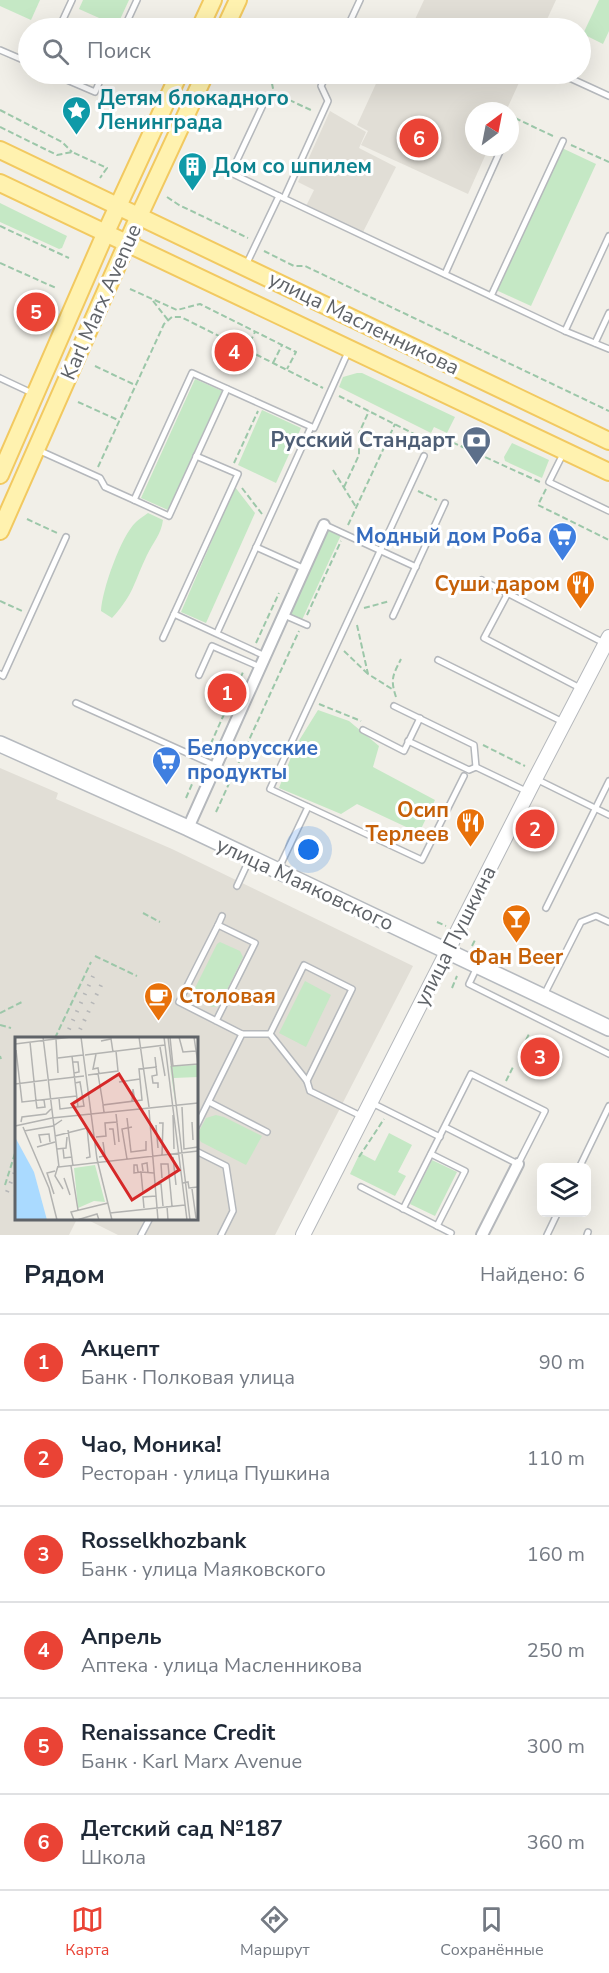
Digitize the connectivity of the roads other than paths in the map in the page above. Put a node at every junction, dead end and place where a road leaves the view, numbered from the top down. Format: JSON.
{"nodes":[{"id":1,"x":72,"y":0,"type":"edge"},
{"id":2,"x":137,"y":0,"type":"edge"},
{"id":3,"x":213,"y":0,"type":"edge"},
{"id":4,"x":238,"y":0,"type":"edge"},
{"id":5,"x":360,"y":0,"type":"edge"},
{"id":6,"x":64,"y":18,"type":"edge"},
{"id":7,"x":129,"y":18,"type":"edge"},
{"id":8,"x":205,"y":18,"type":"edge"},
{"id":9,"x":230,"y":18,"type":"edge"},
{"id":10,"x":352,"y":18,"type":"edge"},
{"id":11,"x":0,"y":50,"type":"edge"},
{"id":12,"x":18,"y":58,"type":"edge"},
{"id":13,"x":76,"y":84,"type":"edge"},
{"id":14,"x":99,"y":84,"type":"edge"},
{"id":15,"x":174,"y":84,"type":"edge"},
{"id":16,"x":200,"y":84,"type":"edge"},
{"id":17,"x":322,"y":84,"type":"edge"},
{"id":18,"x":583,"y":84,"type":"edge"},
{"id":19,"x":609,"y":96,"type":"edge"},
{"id":20,"x":262,"y":107,"type":"dead end"},
{"id":21,"x":563,"y":141,"type":"dead end"},
{"id":22,"x":0,"y":150,"type":"edge"},
{"id":23,"x":498,"y":156,"type":"edge"},
{"id":24,"x":0,"y":183,"type":"edge"},
{"id":25,"x":281,"y":197,"type":"junction"},
{"id":26,"x":118,"y":206,"type":"junction"},
{"id":27,"x":139,"y":216,"type":"junction"},
{"id":28,"x":106,"y":232,"type":"junction"},
{"id":29,"x":609,"y":237,"type":"edge"},
{"id":30,"x":128,"y":242,"type":"junction"},
{"id":31,"x":245,"y":266,"type":"junction"},
{"id":32,"x":445,"y":274,"type":"junction"},
{"id":33,"x":491,"y":296,"type":"junction"},
{"id":34,"x":609,"y":313,"type":"edge"},
{"id":35,"x":565,"y":331,"type":"junction"},
{"id":36,"x":595,"y":343,"type":"junction"},
{"id":37,"x":350,"y":348,"type":"junction"},
{"id":38,"x":609,"y":349,"type":"edge"},
{"id":39,"x":0,"y":378,"type":"edge"},
{"id":40,"x":227,"y":389,"type":"junction"},
{"id":41,"x":36,"y":394,"type":"junction"},
{"id":42,"x":311,"y":427,"type":"junction"},
{"id":43,"x":609,"y":441,"type":"edge"},
{"id":44,"x":36,"y":449,"type":"junction"},
{"id":45,"x":564,"y":450,"type":"junction"},
{"id":46,"x":196,"y":456,"type":"junction"},
{"id":47,"x":424,"y":456,"type":"dead end"},
{"id":48,"x":609,"y":472,"type":"edge"},
{"id":49,"x":0,"y":475,"type":"edge"},
{"id":50,"x":134,"y":500,"type":"junction"},
{"id":51,"x":445,"y":503,"type":"dead end"},
{"id":52,"x":609,"y":511,"type":"edge"},
{"id":53,"x":324,"y":525,"type":"joint"},
{"id":54,"x":0,"y":531,"type":"edge"},
{"id":55,"x":66,"y":537,"type":"road end"},
{"id":56,"x":256,"y":547,"type":"junction"},
{"id":57,"x":380,"y":550,"type":"junction"},
{"id":58,"x":416,"y":567,"type":"junction"},
{"id":59,"x":305,"y":569,"type":"junction"},
{"id":60,"x":482,"y":580,"type":"dead end"},
{"id":61,"x":508,"y":593,"type":"junction"},
{"id":62,"x":174,"y":614,"type":"junction"},
{"id":63,"x":284,"y":615,"type":"junction"},
{"id":64,"x":393,"y":616,"type":"dead end"},
{"id":65,"x":305,"y":624,"type":"road end"},
{"id":66,"x":217,"y":633,"type":"junction"},
{"id":67,"x":163,"y":638,"type":"dead end"},
{"id":68,"x":607,"y":641,"type":"edge"},
{"id":69,"x":265,"y":656,"type":"junction"},
{"id":70,"x":438,"y":660,"type":"dead end"},
{"id":71,"x":260,"y":668,"type":"junction"},
{"id":72,"x":0,"y":674,"type":"edge"},
{"id":73,"x":199,"y":675,"type":"dead end"},
{"id":74,"x":582,"y":689,"type":"junction"},
{"id":75,"x":76,"y":703,"type":"dead end"},
{"id":76,"x":394,"y":706,"type":"road end"},
{"id":77,"x":420,"y":718,"type":"junction"},
{"id":78,"x":564,"y":722,"type":"junction"},
{"id":79,"x":364,"y":731,"type":"road end"},
{"id":80,"x":408,"y":741,"type":"junction"},
{"id":81,"x":0,"y":744,"type":"edge"},
{"id":82,"x":216,"y":766,"type":"junction"},
{"id":83,"x":476,"y":767,"type":"junction"},
{"id":84,"x":464,"y":776,"type":"dead end"},
{"id":85,"x":535,"y":778,"type":"junction"},
{"id":86,"x":609,"y":781,"type":"edge"},
{"id":87,"x":528,"y":792,"type":"junction"},
{"id":88,"x":308,"y":807,"type":"junction"},
{"id":89,"x":595,"y":808,"type":"junction"},
{"id":90,"x":609,"y":815,"type":"edge"},
{"id":91,"x":188,"y":828,"type":"junction"},
{"id":92,"x":251,"y":858,"type":"junction"},
{"id":93,"x":278,"y":870,"type":"junction"},
{"id":94,"x":237,"y":886,"type":"dead end"},
{"id":95,"x":546,"y":908,"type":"dead end"},
{"id":96,"x":222,"y":916,"type":"dead end"},
{"id":97,"x":609,"y":922,"type":"edge"},
{"id":98,"x":218,"y":925,"type":"junction"},
{"id":99,"x":447,"y":951,"type":"junction"},
{"id":100,"x":478,"y":966,"type":"junction"},
{"id":101,"x":544,"y":997,"type":"junction"},
{"id":102,"x":216,"y":1021,"type":"junction"},
{"id":103,"x":609,"y":1028,"type":"edge"},
{"id":104,"x":242,"y":1034,"type":"junction"},
{"id":105,"x":270,"y":1034,"type":"junction"},
{"id":106,"x":609,"y":1054,"type":"edge"},
{"id":107,"x":307,"y":1081,"type":"junction"},
{"id":108,"x":209,"y":1102,"type":"junction"},
{"id":109,"x":370,"y":1102,"type":"junction"},
{"id":110,"x":609,"y":1106,"type":"edge"},
{"id":111,"x":362,"y":1117,"type":"junction"},
{"id":112,"x":198,"y":1123,"type":"edge"},
{"id":113,"x":445,"y":1127,"type":"junction"},
{"id":114,"x":267,"y":1132,"type":"dead end"},
{"id":115,"x":440,"y":1137,"type":"junction"},
{"id":116,"x":198,"y":1152,"type":"edge"},
{"id":117,"x":431,"y":1154,"type":"junction"},
{"id":118,"x":581,"y":1163,"type":"edge"},
{"id":119,"x":518,"y":1164,"type":"junction"},
{"id":120,"x":362,"y":1187,"type":"dead end"},
{"id":121,"x":404,"y":1209,"type":"junction"},
{"id":122,"x":556,"y":1217,"type":"edge"},
{"id":123,"x":149,"y":1220,"type":"edge"},
{"id":124,"x":437,"y":1226,"type":"junction"},
{"id":125,"x":451,"y":1233,"type":"dead end"},
{"id":126,"x":307,"y":1234,"type":"edge"},
{"id":127,"x":141,"y":1235,"type":"edge"},
{"id":128,"x":221,"y":1235,"type":"edge"},
{"id":129,"x":482,"y":1235,"type":"edge"},
{"id":130,"x":547,"y":1235,"type":"edge"}],
"edges":[{"from":1,"to":6,"type":"lane"},
{"from":2,"to":7,"type":"lane"},
{"from":3,"to":8,"type":"main road"},
{"from":4,"to":9,"type":"main road"},
{"from":5,"to":10,"type":"lane"},
{"from":11,"to":12,"type":"lane"},
{"from":13,"to":14,"type":"lane"},
{"from":15,"to":26,"type":"main road","name":"Karl Marx Avenue"},
{"from":16,"to":27,"type":"main road","name":"Karl Marx Avenue"},
{"from":17,"to":25,"type":"lane"},
{"from":18,"to":19,"type":"lane"},
{"from":20,"to":25,"type":"lane"},
{"from":21,"to":33,"type":"lane"},
{"from":22,"to":26,"type":"main road","name":"улица Масленникова"},
{"from":23,"to":32,"type":"lane"},
{"from":24,"to":28,"type":"main road","name":"улица Масленникова"},
{"from":25,"to":31,"type":"lane"},
{"from":25,"to":32,"type":"lane"},
{"from":26,"to":27,"type":"main road","name":"улица Масленникова"},
{"from":26,"to":28,"type":"main road","name":"Karl Marx Avenue"},
{"from":27,"to":30,"type":"main road","name":"Karl Marx Avenue"},
{"from":27,"to":31,"type":"main road","name":"улица Масленникова"},
{"from":28,"to":30,"type":"main road","name":"улица Масленникова"},
{"from":28,"to":41,"type":"main road","name":"Karl Marx Avenue"},
{"from":29,"to":35,"type":"lane"},
{"from":30,"to":37,"type":"main road","name":"улица Масленникова"},
{"from":30,"to":44,"type":"main road","name":"Karl Marx Avenue"},
{"from":31,"to":43,"type":"main road","name":"улица Масленникова"},
{"from":32,"to":33,"type":"lane"},
{"from":33,"to":35,"type":"lane"},
{"from":34,"to":36,"type":"lane"},
{"from":35,"to":36,"type":"lane"},
{"from":36,"to":38,"type":"lane"},
{"from":37,"to":42,"type":"lane"},
{"from":37,"to":45,"type":"main road","name":"улица Масленникова"},
{"from":39,"to":41,"type":"lane"},
{"from":40,"to":42,"type":"lane"},
{"from":40,"to":46,"type":"lane"},
{"from":40,"to":50,"type":"lane"},
{"from":41,"to":49,"type":"main road","name":"Karl Marx Avenue"},
{"from":42,"to":56,"type":"lane"},
{"from":44,"to":50,"type":"lane"},
{"from":44,"to":54,"type":"main road","name":"Karl Marx Avenue"},
{"from":45,"to":48,"type":"main road","name":"улица Масленникова"},
{"from":45,"to":52,"type":"lane"},
{"from":46,"to":50,"type":"lane"},
{"from":46,"to":62,"type":"lane"},
{"from":47,"to":57,"type":"lane"},
{"from":51,"to":58,"type":"lane"},
{"from":53,"to":57,"type":"lane"},
{"from":53,"to":59,"type":"street"},
{"from":55,"to":72,"type":"lane"},
{"from":56,"to":59,"type":"lane"},
{"from":56,"to":66,"type":"lane"},
{"from":57,"to":58,"type":"lane"},
{"from":57,"to":88,"type":"lane"},
{"from":58,"to":64,"type":"lane"},
{"from":59,"to":63,"type":"street"},
{"from":60,"to":61,"type":"lane"},
{"from":61,"to":68,"type":"lane"},
{"from":61,"to":74,"type":"lane"},
{"from":62,"to":66,"type":"lane"},
{"from":62,"to":67,"type":"lane"},
{"from":63,"to":65,"type":"lane"},
{"from":63,"to":69,"type":"street"},
{"from":66,"to":69,"type":"lane"},
{"from":68,"to":74,"type":"street","name":"улица Пушкина"},
{"from":69,"to":71,"type":"street"},
{"from":70,"to":78,"type":"lane"},
{"from":71,"to":73,"type":"lane"},
{"from":71,"to":82,"type":"street"},
{"from":74,"to":78,"type":"street","name":"улица Пушкина"},
{"from":75,"to":82,"type":"lane"},
{"from":76,"to":77,"type":"lane"},
{"from":77,"to":80,"type":"lane"},
{"from":77,"to":83,"type":"lane"},
{"from":78,"to":85,"type":"street","name":"улица Пушкина"},
{"from":79,"to":80,"type":"lane"},
{"from":80,"to":83,"type":"lane"},
{"from":81,"to":91,"type":"main road","name":"улица Маяковского"},
{"from":82,"to":91,"type":"street"},
{"from":83,"to":87,"type":"lane"},
{"from":84,"to":88,"type":"lane"},
{"from":85,"to":87,"type":"street","name":"улица Пушкина"},
{"from":85,"to":89,"type":"lane"},
{"from":86,"to":89,"type":"lane"},
{"from":87,"to":99,"type":"street","name":"улица Пушкина"},
{"from":88,"to":93,"type":"lane"},
{"from":89,"to":90,"type":"lane"},
{"from":89,"to":95,"type":"lane"},
{"from":91,"to":92,"type":"main road","name":"улица Маяковского"},
{"from":92,"to":93,"type":"main road","name":"улица Маяковского"},
{"from":92,"to":94,"type":"lane"},
{"from":93,"to":99,"type":"main road","name":"улица Маяковского"},
{"from":96,"to":98,"type":"lane"},
{"from":97,"to":101,"type":"lane"},
{"from":98,"to":102,"type":"lane"},
{"from":98,"to":102,"type":"lane"},
{"from":99,"to":100,"type":"main road","name":"улица Маяковского"},
{"from":99,"to":109,"type":"street","name":"улица Пушкина"},
{"from":100,"to":101,"type":"main road","name":"улица Маяковского"},
{"from":100,"to":106,"type":"lane"},
{"from":101,"to":103,"type":"main road","name":"улица Маяковского"},
{"from":102,"to":104,"type":"lane"},
{"from":104,"to":105,"type":"lane"},
{"from":104,"to":108,"type":"lane"},
{"from":105,"to":107,"type":"lane"},
{"from":105,"to":107,"type":"lane"},
{"from":107,"to":111,"type":"lane"},
{"from":108,"to":112,"type":"lane"},
{"from":108,"to":114,"type":"lane"},
{"from":109,"to":111,"type":"street","name":"улица Пушкина"},
{"from":109,"to":115,"type":"lane"},
{"from":110,"to":118,"type":"lane"},
{"from":111,"to":126,"type":"street","name":"улица Пушкина"},
{"from":113,"to":115,"type":"lane"},
{"from":113,"to":119,"type":"lane"},
{"from":113,"to":119,"type":"lane"},
{"from":115,"to":117,"type":"lane"},
{"from":116,"to":128,"type":"lane"},
{"from":117,"to":121,"type":"lane"},
{"from":117,"to":124,"type":"lane"},
{"from":119,"to":129,"type":"street"},
{"from":120,"to":121,"type":"lane"},
{"from":121,"to":124,"type":"lane"},
{"from":122,"to":130,"type":"lane"},
{"from":123,"to":127,"type":"lane"},
{"from":124,"to":125,"type":"lane"}]}
